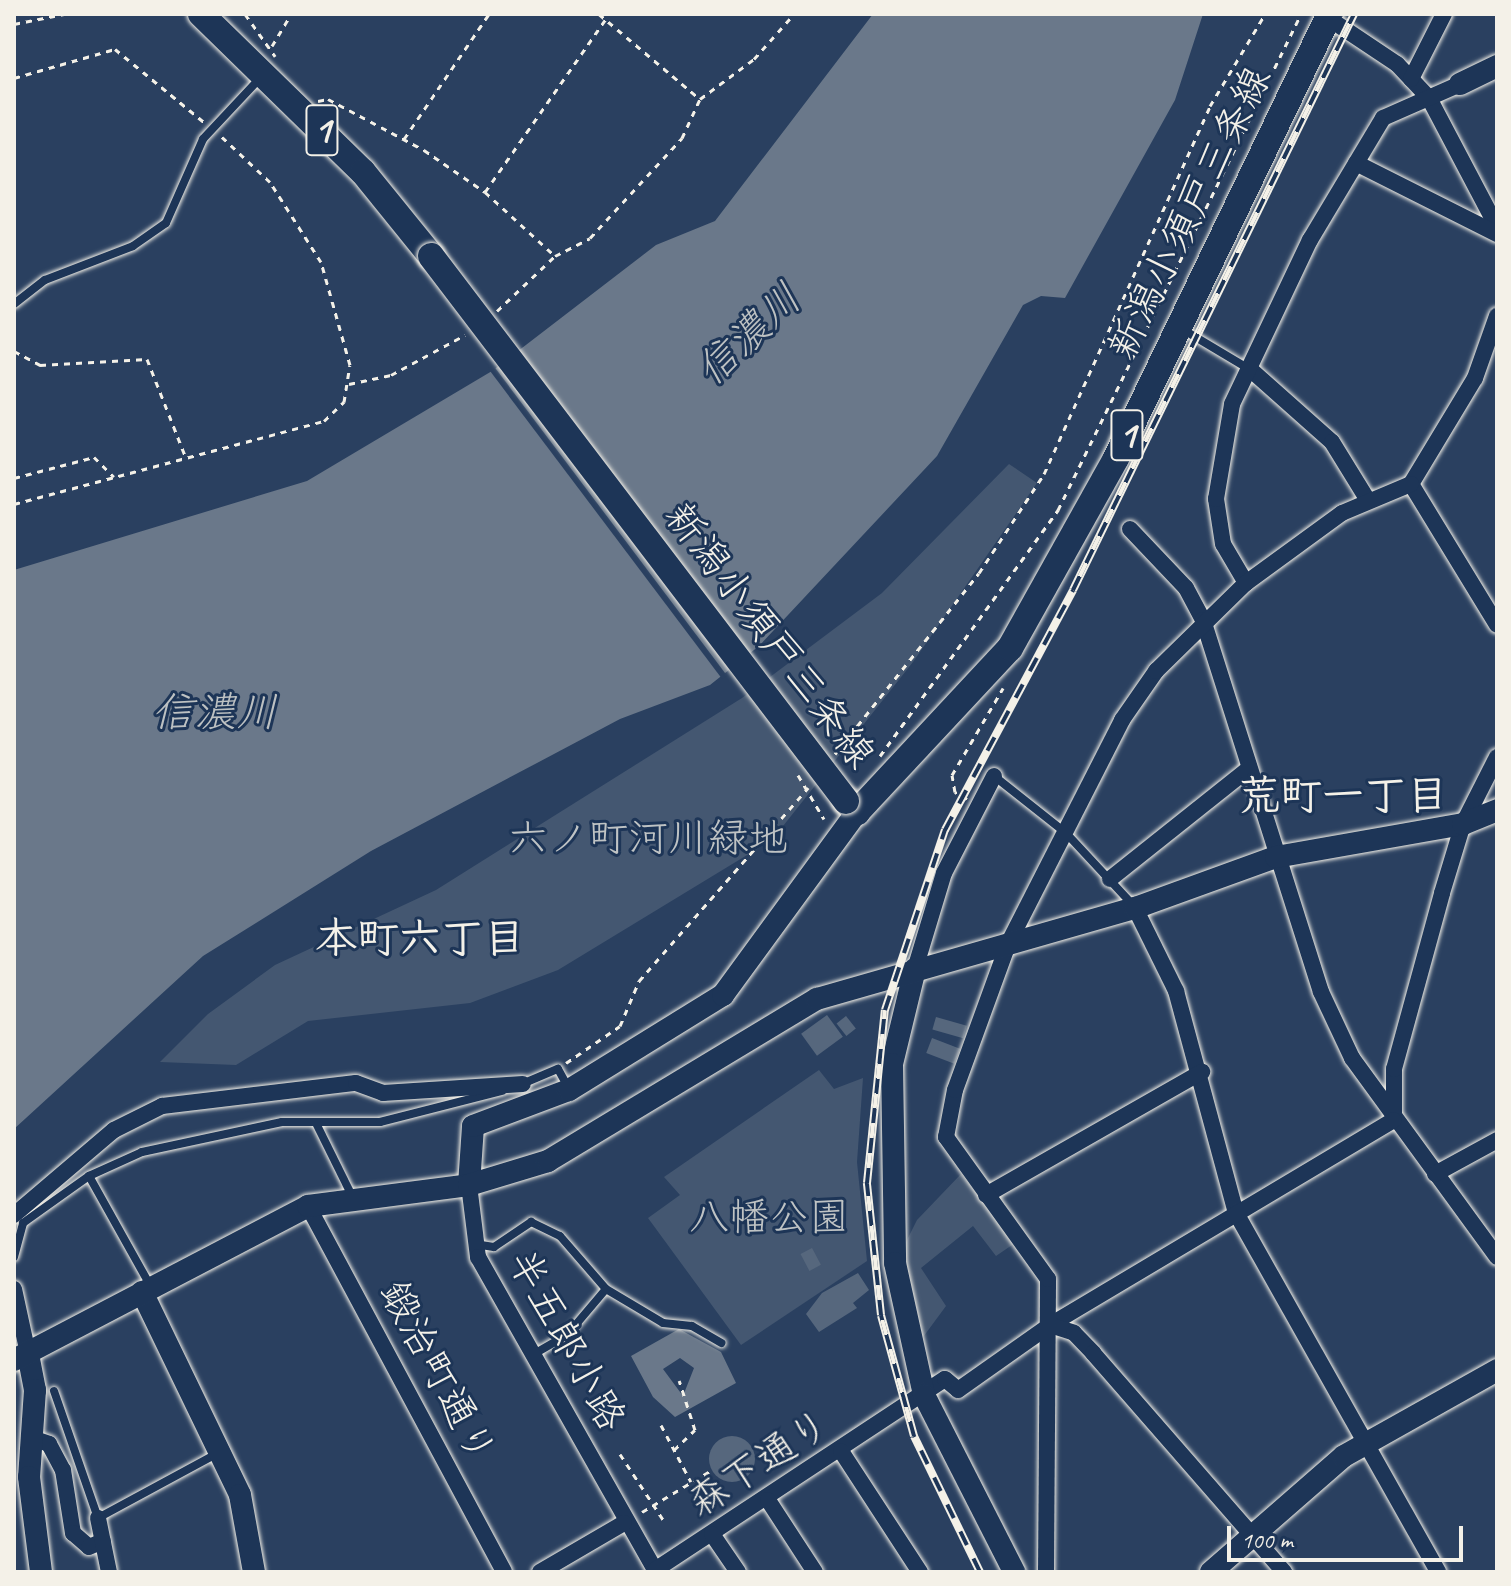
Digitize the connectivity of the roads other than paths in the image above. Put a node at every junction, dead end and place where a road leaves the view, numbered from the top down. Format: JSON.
{"nodes":[{"id":1,"x":201,"y":14,"type":"edge"},
{"id":2,"x":1444,"y":14,"type":"edge"},
{"id":3,"x":1329,"y":16,"type":"edge"},
{"id":4,"x":1497,"y":66,"type":"edge"},
{"id":5,"x":265,"y":72,"type":"junction"},
{"id":6,"x":1411,"y":79,"type":"junction"},
{"id":7,"x":1460,"y":84,"type":"joint"},
{"id":8,"x":1429,"y":98,"type":"junction"},
{"id":9,"x":1356,"y":163,"type":"junction"},
{"id":10,"x":1497,"y":227,"type":"edge"},
{"id":11,"x":1497,"y":234,"type":"edge"},
{"id":12,"x":14,"y":304,"type":"edge"},
{"id":13,"x":1497,"y":316,"type":"edge"},
{"id":14,"x":1178,"y":326,"type":"junction"},
{"id":15,"x":1251,"y":370,"type":"junction"},
{"id":16,"x":1411,"y":484,"type":"junction"},
{"id":17,"x":1367,"y":499,"type":"junction"},
{"id":18,"x":1130,"y":529,"type":"dead end"},
{"id":19,"x":1246,"y":583,"type":"junction"},
{"id":20,"x":1203,"y":620,"type":"junction"},
{"id":21,"x":1497,"y":625,"type":"edge"},
{"id":22,"x":1497,"y":757,"type":"edge"},
{"id":23,"x":1247,"y":770,"type":"junction"},
{"id":24,"x":994,"y":776,"type":"joint"},
{"id":25,"x":851,"y":806,"type":"junction"},
{"id":26,"x":1497,"y":810,"type":"edge"},
{"id":27,"x":1463,"y":824,"type":"junction"},
{"id":28,"x":1066,"y":833,"type":"junction"},
{"id":29,"x":1276,"y":857,"type":"junction"},
{"id":30,"x":1110,"y":879,"type":"junction"},
{"id":31,"x":1135,"y":908,"type":"junction"},
{"id":32,"x":1009,"y":942,"type":"junction"},
{"id":33,"x":915,"y":969,"type":"junction"},
{"id":34,"x":1202,"y":1072,"type":"junction"},
{"id":35,"x":523,"y":1084,"type":"junction"},
{"id":36,"x":569,"y":1090,"type":"junction"},
{"id":37,"x":1394,"y":1120,"type":"junction"},
{"id":38,"x":316,"y":1123,"type":"junction"},
{"id":39,"x":1497,"y":1140,"type":"edge"},
{"id":40,"x":1435,"y":1174,"type":"junction"},
{"id":41,"x":89,"y":1176,"type":"junction"},
{"id":42,"x":469,"y":1185,"type":"junction"},
{"id":43,"x":986,"y":1195,"type":"junction"},
{"id":44,"x":352,"y":1196,"type":"junction"},
{"id":45,"x":308,"y":1206,"type":"junction"},
{"id":46,"x":1236,"y":1213,"type":"junction"},
{"id":47,"x":14,"y":1215,"type":"edge"},
{"id":48,"x":481,"y":1245,"type":"junction"},
{"id":49,"x":14,"y":1257,"type":"edge"},
{"id":50,"x":1497,"y":1257,"type":"edge"},
{"id":51,"x":14,"y":1289,"type":"edge"},
{"id":52,"x":147,"y":1289,"type":"junction"},
{"id":53,"x":606,"y":1289,"type":"junction"},
{"id":54,"x":1050,"y":1325,"type":"junction"},
{"id":55,"x":721,"y":1343,"type":"dead end"},
{"id":56,"x":534,"y":1354,"type":"junction"},
{"id":57,"x":21,"y":1357,"type":"edge"},
{"id":58,"x":1497,"y":1370,"type":"edge"},
{"id":59,"x":54,"y":1391,"type":"dead end"},
{"id":60,"x":924,"y":1395,"type":"junction"},
{"id":61,"x":32,"y":1438,"type":"junction"},
{"id":62,"x":1366,"y":1444,"type":"junction"},
{"id":63,"x":222,"y":1451,"type":"junction"},
{"id":64,"x":841,"y":1451,"type":"junction"},
{"id":65,"x":768,"y":1500,"type":"junction"},
{"id":66,"x":98,"y":1518,"type":"junction"},
{"id":67,"x":624,"y":1523,"type":"junction"},
{"id":68,"x":1250,"y":1533,"type":"junction"},
{"id":69,"x":712,"y":1534,"type":"junction"},
{"id":70,"x":103,"y":1541,"type":"junction"},
{"id":71,"x":671,"y":1568,"type":"edge"},
{"id":72,"x":41,"y":1572,"type":"edge"},
{"id":73,"x":109,"y":1572,"type":"edge"},
{"id":74,"x":254,"y":1572,"type":"edge"},
{"id":75,"x":504,"y":1572,"type":"edge"},
{"id":76,"x":540,"y":1572,"type":"edge"},
{"id":77,"x":738,"y":1572,"type":"edge"},
{"id":78,"x":815,"y":1572,"type":"edge"},
{"id":79,"x":920,"y":1572,"type":"edge"},
{"id":80,"x":1014,"y":1572,"type":"edge"},
{"id":81,"x":1046,"y":1572,"type":"edge"},
{"id":82,"x":1211,"y":1572,"type":"edge"},
{"id":83,"x":1284,"y":1572,"type":"edge"},
{"id":84,"x":1438,"y":1572,"type":"edge"}],
"edges":[{"from":1,"to":5,"type":"main road","name":"新潟小須戸三条線","number":"1"},
{"from":2,"to":6,"type":"street"},
{"from":3,"to":6,"type":"street"},
{"from":3,"to":14,"type":"main road","name":"新潟小須戸三条線","number":"1"},
{"from":4,"to":7,"type":"street"},
{"from":5,"to":12,"type":"lane"},
{"from":5,"to":25,"type":"main road","name":"新潟小須戸三条線","number":"1","bridge":true},
{"from":6,"to":8,"type":"street"},
{"from":7,"to":8,"type":"street"},
{"from":8,"to":9,"type":"street"},
{"from":8,"to":10,"type":"street"},
{"from":9,"to":11,"type":"street"},
{"from":9,"to":15,"type":"street"},
{"from":13,"to":16,"type":"street"},
{"from":14,"to":15,"type":"lane"},
{"from":14,"to":25,"type":"main road","name":"新潟小須戸三条線","number":"1"},
{"from":15,"to":17,"type":"street"},
{"from":15,"to":19,"type":"street"},
{"from":16,"to":17,"type":"street"},
{"from":16,"to":21,"type":"street"},
{"from":17,"to":19,"type":"street"},
{"from":18,"to":20,"type":"street"},
{"from":19,"to":20,"type":"street"},
{"from":20,"to":23,"type":"street"},
{"from":20,"to":28,"type":"street"},
{"from":22,"to":27,"type":"street"},
{"from":23,"to":29,"type":"street"},
{"from":23,"to":30,"type":"street"},
{"from":24,"to":28,"type":"lane"},
{"from":24,"to":33,"type":"street"},
{"from":25,"to":36,"type":"street"},
{"from":26,"to":27,"type":"street"},
{"from":27,"to":29,"type":"street"},
{"from":27,"to":37,"type":"street"},
{"from":28,"to":30,"type":"lane"},
{"from":28,"to":32,"type":"street"},
{"from":29,"to":31,"type":"street"},
{"from":29,"to":37,"type":"street"},
{"from":30,"to":31,"type":"lane"},
{"from":31,"to":32,"type":"street"},
{"from":31,"to":34,"type":"street"},
{"from":32,"to":33,"type":"street"},
{"from":32,"to":43,"type":"street"},
{"from":33,"to":42,"type":"street"},
{"from":33,"to":60,"type":"street"},
{"from":34,"to":43,"type":"street"},
{"from":34,"to":46,"type":"street"},
{"from":35,"to":36,"type":"lane"},
{"from":35,"to":38,"type":"lane"},
{"from":35,"to":47,"type":"street"},
{"from":36,"to":42,"type":"street"},
{"from":37,"to":40,"type":"street"},
{"from":37,"to":46,"type":"street"},
{"from":38,"to":41,"type":"lane"},
{"from":38,"to":44,"type":"lane"},
{"from":39,"to":40,"type":"street"},
{"from":40,"to":50,"type":"street"},
{"from":41,"to":49,"type":"lane"},
{"from":41,"to":52,"type":"lane"},
{"from":42,"to":44,"type":"street"},
{"from":42,"to":48,"type":"street","name":"半五郎小路"},
{"from":43,"to":54,"type":"street"},
{"from":44,"to":45,"type":"street"},
{"from":45,"to":52,"type":"street"},
{"from":45,"to":75,"type":"street","name":"鍛治町通り"},
{"from":46,"to":54,"type":"street"},
{"from":46,"to":62,"type":"street"},
{"from":48,"to":53,"type":"lane"},
{"from":48,"to":56,"type":"street","name":"半五郎小路"},
{"from":51,"to":57,"type":"street"},
{"from":52,"to":57,"type":"street"},
{"from":52,"to":63,"type":"street"},
{"from":53,"to":55,"type":"lane"},
{"from":53,"to":56,"type":"lane"},
{"from":54,"to":60,"type":"street","name":"森下通り"},
{"from":54,"to":68,"type":"street"},
{"from":54,"to":81,"type":"street"},
{"from":56,"to":67,"type":"street","name":"半五郎小路"},
{"from":57,"to":61,"type":"street"},
{"from":58,"to":62,"type":"street"},
{"from":59,"to":66,"type":"lane"},
{"from":60,"to":64,"type":"street","name":"森下通り"},
{"from":60,"to":80,"type":"street"},
{"from":61,"to":70,"type":"street"},
{"from":61,"to":72,"type":"street"},
{"from":62,"to":68,"type":"street"},
{"from":62,"to":84,"type":"street"},
{"from":63,"to":66,"type":"lane"},
{"from":63,"to":74,"type":"street"},
{"from":64,"to":65,"type":"street","name":"森下通り"},
{"from":64,"to":79,"type":"street"},
{"from":65,"to":69,"type":"street","name":"森下通り"},
{"from":65,"to":78,"type":"street"},
{"from":66,"to":70,"type":"street"},
{"from":67,"to":71,"type":"street","name":"森下通り"},
{"from":67,"to":76,"type":"street"},
{"from":68,"to":82,"type":"street"},
{"from":68,"to":83,"type":"street"},
{"from":69,"to":71,"type":"street","name":"森下通り"},
{"from":69,"to":77,"type":"street"},
{"from":70,"to":73,"type":"street"}]}
